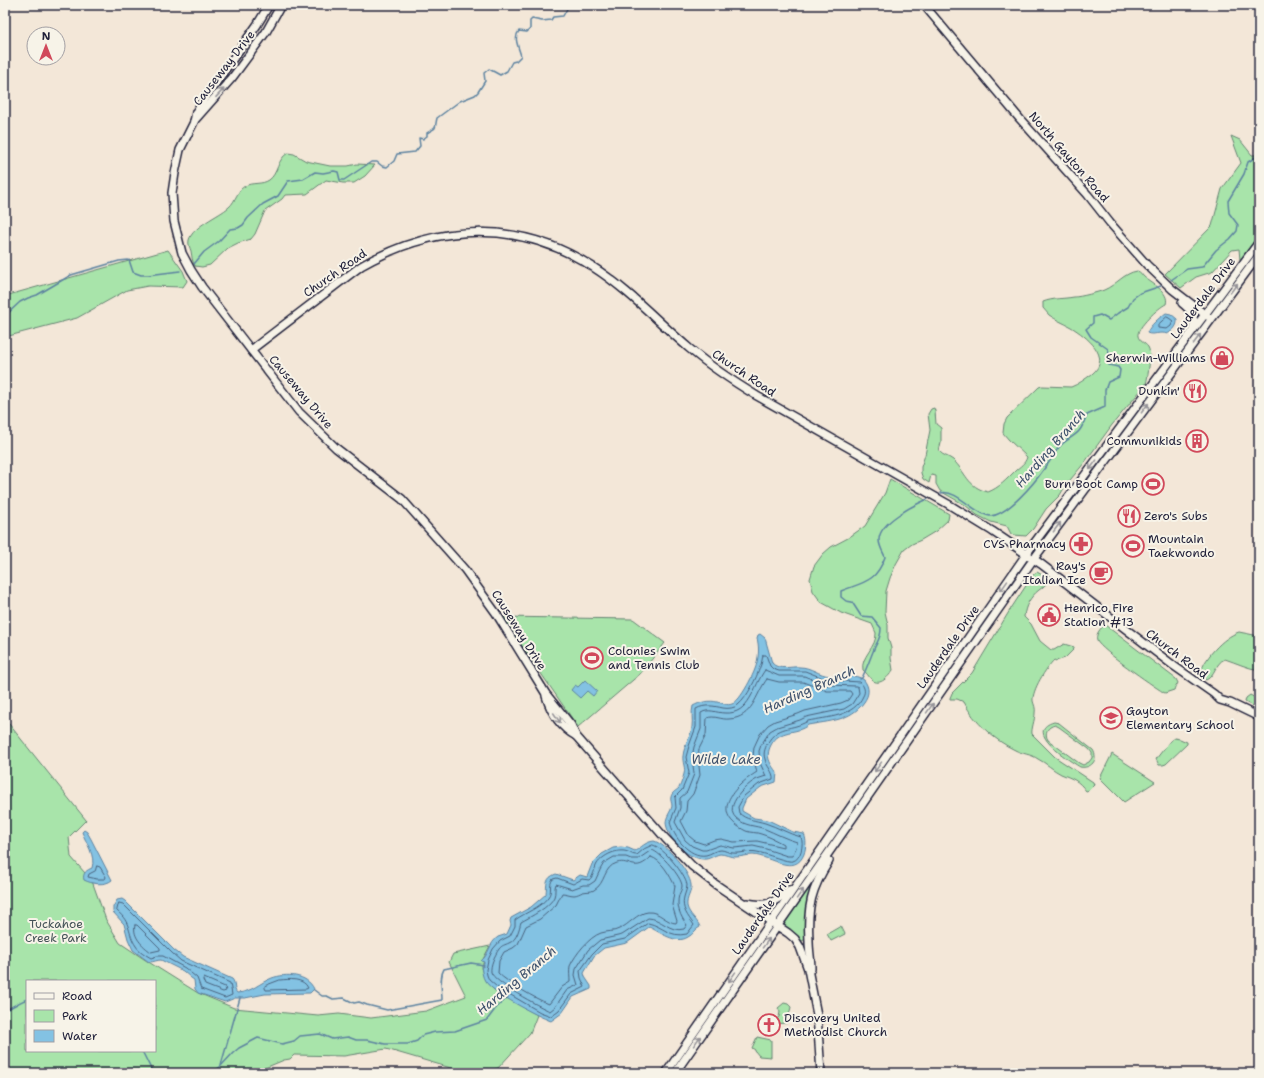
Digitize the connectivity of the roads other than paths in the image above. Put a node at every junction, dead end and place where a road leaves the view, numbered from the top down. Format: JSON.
{"nodes":[{"id":1,"x":269,"y":5,"type":"edge"},
{"id":2,"x":281,"y":5,"type":"edge"},
{"id":3,"x":924,"y":5,"type":"edge"},
{"id":4,"x":194,"y":122,"type":"junction"},
{"id":5,"x":1259,"y":242,"type":"edge"},
{"id":6,"x":1259,"y":255,"type":"edge"},
{"id":7,"x":1172,"y":289,"type":"junction"},
{"id":8,"x":1205,"y":315,"type":"junction"},
{"id":9,"x":1211,"y":320,"type":"junction"},
{"id":10,"x":1193,"y":331,"type":"junction"},
{"id":11,"x":251,"y":350,"type":"junction"},
{"id":12,"x":1027,"y":554,"type":"junction"},
{"id":13,"x":1034,"y":559,"type":"junction"},
{"id":14,"x":1259,"y":717,"type":"edge"},
{"id":15,"x":846,"y":828,"type":"junction"},
{"id":16,"x":797,"y":884,"type":"junction"},
{"id":17,"x":744,"y":903,"type":"junction"},
{"id":18,"x":771,"y":922,"type":"junction"},
{"id":19,"x":778,"y":926,"type":"junction"},
{"id":20,"x":811,"y":986,"type":"junction"},
{"id":21,"x":666,"y":1073,"type":"edge"},
{"id":22,"x":675,"y":1073,"type":"edge"},
{"id":23,"x":821,"y":1073,"type":"edge"}],
"edges":[{"from":1,"to":4,"type":"street","name":"Causeway Drive"},
{"from":4,"to":2,"type":"street","name":"Causeway Drive","one_way":true},
{"from":3,"to":7,"type":"street","name":"North Gayton Road"},
{"from":4,"to":11,"type":"street","name":"Causeway Drive"},
{"from":5,"to":8,"type":"street","name":"Lauderdale Drive"},
{"from":9,"to":6,"type":"street","name":"Lauderdale Drive","one_way":true},
{"from":7,"to":8,"type":"street","name":"North Gayton Road"},
{"from":7,"to":10,"type":"street"},
{"from":8,"to":9,"type":"street","name":"North Gayton Road"},
{"from":8,"to":10,"type":"street","name":"Lauderdale Drive"},
{"from":13,"to":9,"type":"street","name":"Lauderdale Drive","one_way":true},
{"from":10,"to":12,"type":"street","name":"Lauderdale Drive","one_way":true},
{"from":11,"to":12,"type":"street","name":"Church Road"},
{"from":11,"to":17,"type":"street","name":"Causeway Drive"},
{"from":12,"to":13,"type":"street","name":"Church Road"},
{"from":12,"to":16,"type":"street","name":"Lauderdale Drive","one_way":true},
{"from":13,"to":14,"type":"street","name":"Church Road"},
{"from":15,"to":13,"type":"street","name":"Lauderdale Drive","one_way":true},
{"from":19,"to":15,"type":"street","name":"Lauderdale Drive","one_way":true},
{"from":15,"to":20,"type":"street"},
{"from":16,"to":17,"type":"street"},
{"from":16,"to":18,"type":"street","name":"Lauderdale Drive"},
{"from":17,"to":18,"type":"street","name":"Causeway Drive"},
{"from":18,"to":19,"type":"street","name":"Causeway Drive"},
{"from":18,"to":21,"type":"street","name":"Lauderdale Drive","one_way":true},
{"from":19,"to":20,"type":"street","name":"Causeway Drive"},
{"from":22,"to":19,"type":"street","name":"Lauderdale Drive","one_way":true},
{"from":20,"to":23,"type":"street"}]}
